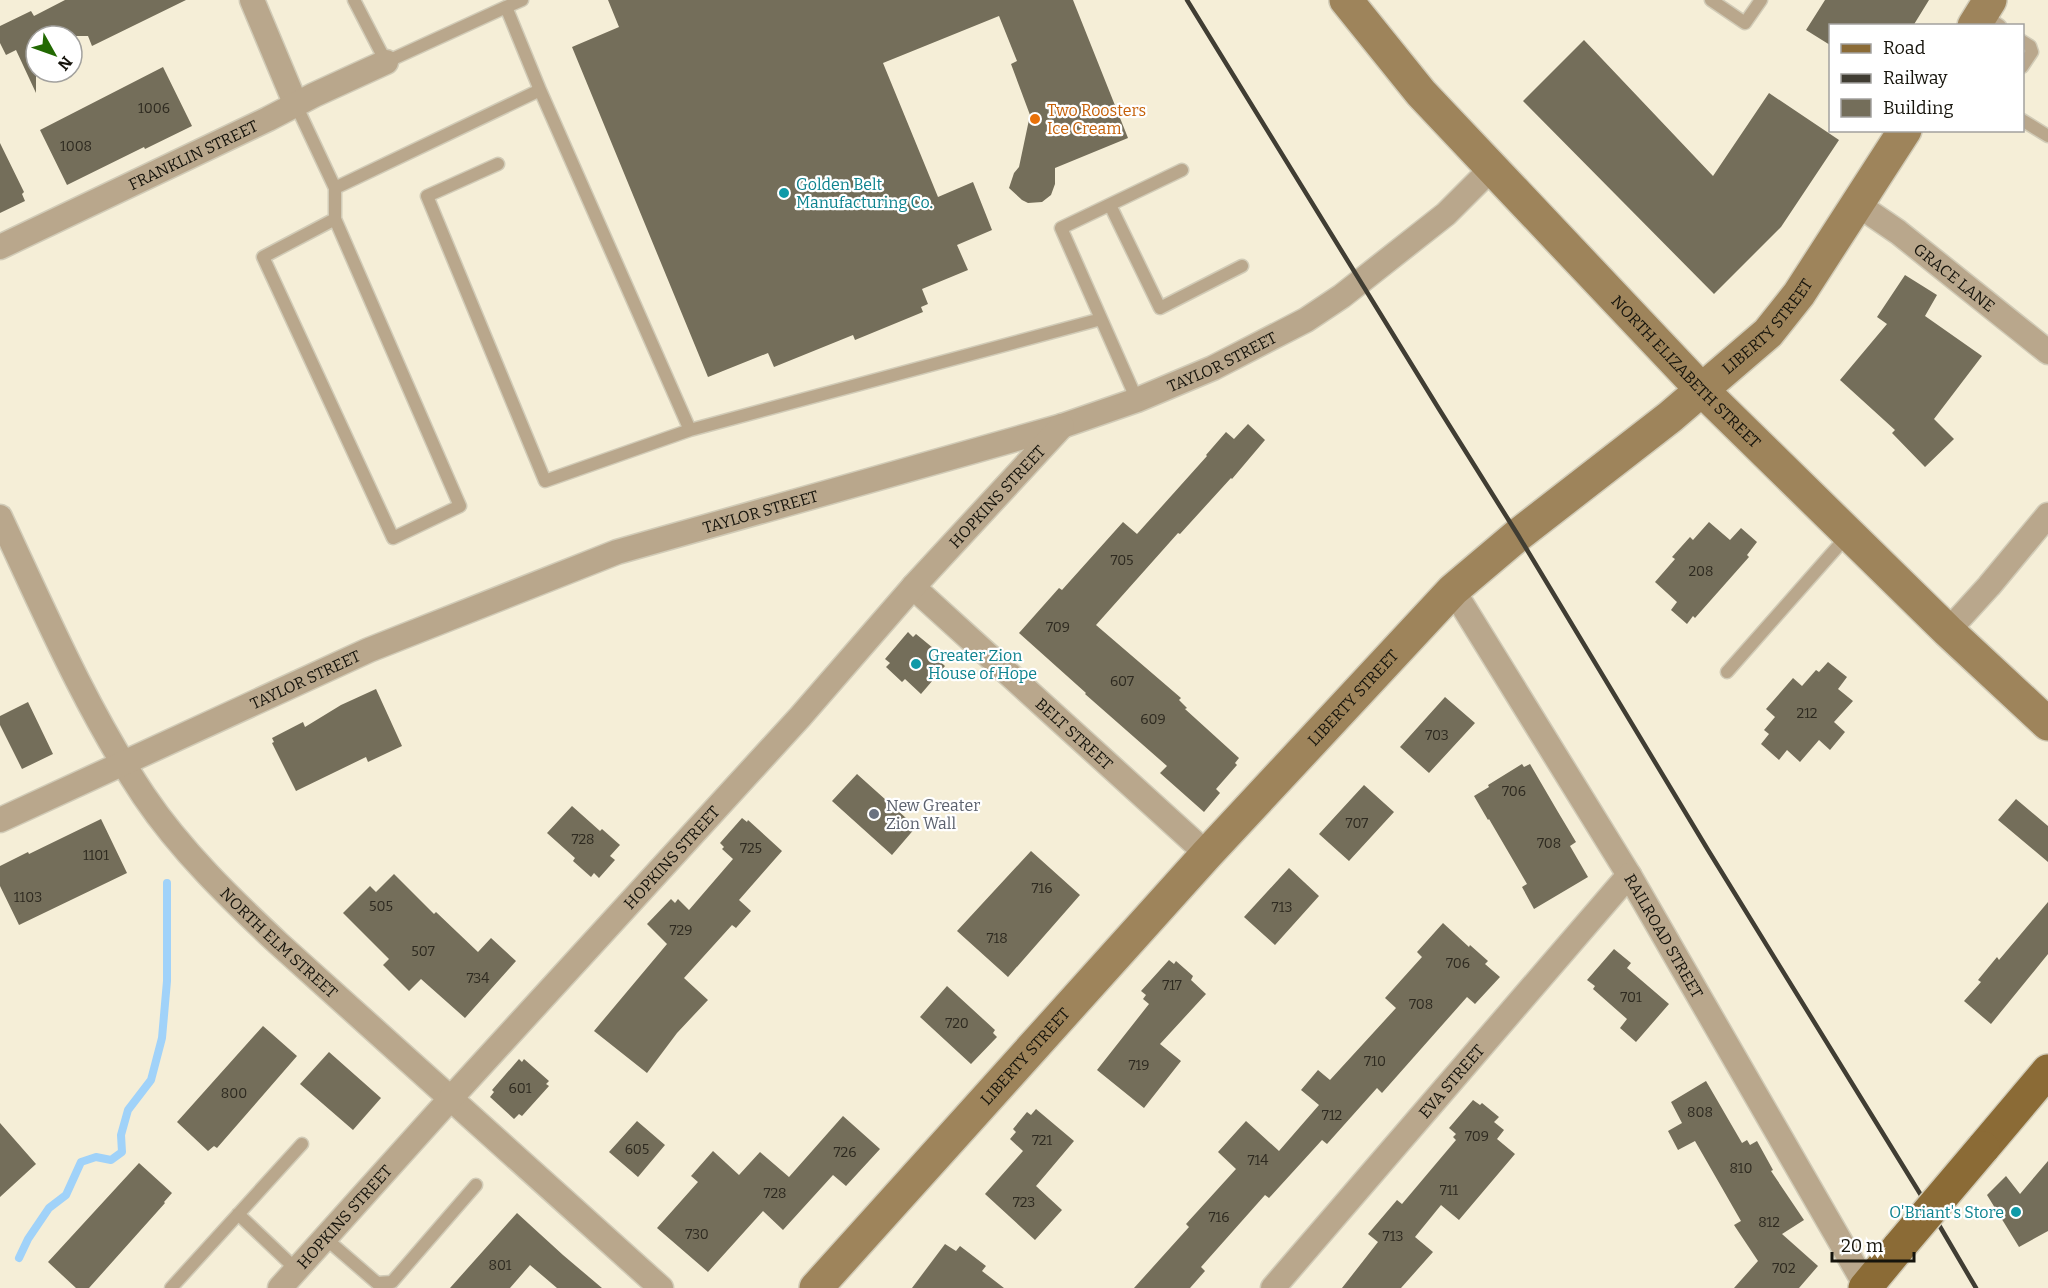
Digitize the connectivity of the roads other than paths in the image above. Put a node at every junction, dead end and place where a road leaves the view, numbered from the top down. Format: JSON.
{"nodes":[{"id":1,"x":252,"y":0,"type":"edge"},
{"id":2,"x":354,"y":0,"type":"edge"},
{"id":3,"x":522,"y":0,"type":"edge"},
{"id":4,"x":1346,"y":0,"type":"edge"},
{"id":5,"x":1711,"y":0,"type":"edge"},
{"id":6,"x":1761,"y":0,"type":"edge"},
{"id":7,"x":506,"y":8,"type":"junction"},
{"id":8,"x":2024,"y":42,"type":"edge"},
{"id":9,"x":386,"y":62,"type":"junction"},
{"id":10,"x":2024,"y":64,"type":"edge"},
{"id":11,"x":540,"y":90,"type":"junction"},
{"id":12,"x":296,"y":105,"type":"junction"},
{"id":13,"x":2024,"y":121,"type":"edge"},
{"id":14,"x":1904,"y":132,"type":"edge"},
{"id":15,"x":2048,"y":136,"type":"edge"},
{"id":16,"x":498,"y":164,"type":"dead end"},
{"id":17,"x":1493,"y":167,"type":"junction"},
{"id":18,"x":1182,"y":170,"type":"dead end"},
{"id":19,"x":335,"y":188,"type":"junction"},
{"id":20,"x":1857,"y":204,"type":"junction"},
{"id":21,"x":1110,"y":205,"type":"junction"},
{"id":22,"x":335,"y":219,"type":"junction"},
{"id":23,"x":0,"y":247,"type":"edge"},
{"id":24,"x":1242,"y":266,"type":"dead end"},
{"id":25,"x":1101,"y":319,"type":"junction"},
{"id":26,"x":2048,"y":352,"type":"edge"},
{"id":27,"x":1702,"y":390,"type":"junction"},
{"id":28,"x":1137,"y":400,"type":"junction"},
{"id":29,"x":1062,"y":426,"type":"junction"},
{"id":30,"x":690,"y":430,"type":"junction"},
{"id":31,"x":2048,"y":515,"type":"edge"},
{"id":32,"x":0,"y":517,"type":"edge"},
{"id":33,"x":1849,"y":534,"type":"junction"},
{"id":34,"x":913,"y":587,"type":"junction"},
{"id":35,"x":1453,"y":590,"type":"junction"},
{"id":36,"x":1948,"y":631,"type":"junction"},
{"id":37,"x":1727,"y":672,"type":"dead end"},
{"id":38,"x":2048,"y":724,"type":"edge"},
{"id":39,"x":125,"y":763,"type":"junction"},
{"id":40,"x":0,"y":820,"type":"edge"},
{"id":41,"x":1207,"y":854,"type":"junction"},
{"id":42,"x":1629,"y":875,"type":"junction"},
{"id":43,"x":2048,"y":1071,"type":"edge"},
{"id":44,"x":451,"y":1098,"type":"junction"},
{"id":45,"x":302,"y":1144,"type":"dead end"},
{"id":46,"x":476,"y":1185,"type":"dead end"},
{"id":47,"x":238,"y":1214,"type":"junction"},
{"id":48,"x":326,"y":1238,"type":"junction"},
{"id":49,"x":297,"y":1270,"type":"junction"},
{"id":50,"x":1865,"y":1287,"type":"edge"},
{"id":51,"x":171,"y":1288,"type":"edge"},
{"id":52,"x":280,"y":1288,"type":"edge"},
{"id":53,"x":661,"y":1288,"type":"edge"},
{"id":54,"x":816,"y":1288,"type":"edge"},
{"id":55,"x":1272,"y":1288,"type":"edge"}],
"edges":[{"from":1,"to":12,"type":"street"},
{"from":2,"to":9,"type":"lane"},
{"from":3,"to":7,"type":"lane"},
{"from":4,"to":17,"type":"street","name":"NORTH ELIZABETH STREET"},
{"from":5,"to":6,"type":"lane"},
{"from":7,"to":9,"type":"lane"},
{"from":7,"to":11,"type":"lane"},
{"from":8,"to":10,"type":"lane"},
{"from":9,"to":12,"type":"street","name":"FRANKLIN STREET"},
{"from":11,"to":19,"type":"lane"},
{"from":11,"to":30,"type":"lane"},
{"from":12,"to":19,"type":"lane"},
{"from":12,"to":23,"type":"street","name":"FRANKLIN STREET"},
{"from":13,"to":15,"type":"lane"},
{"from":14,"to":20,"type":"street","name":"LIBERTY STREET"},
{"from":16,"to":30,"type":"lane"},
{"from":17,"to":27,"type":"street","name":"NORTH ELIZABETH STREET"},
{"from":17,"to":28,"type":"street","name":"TAYLOR STREET"},
{"from":18,"to":21,"type":"lane"},
{"from":19,"to":22,"type":"lane"},
{"from":20,"to":26,"type":"street","name":"GRACE LANE"},
{"from":20,"to":27,"type":"street","name":"LIBERTY STREET"},
{"from":21,"to":24,"type":"lane"},
{"from":21,"to":25,"type":"lane"},
{"from":22,"to":22,"type":"lane"},
{"from":25,"to":28,"type":"lane"},
{"from":25,"to":30,"type":"lane"},
{"from":27,"to":33,"type":"street","name":"NORTH ELIZABETH STREET"},
{"from":27,"to":35,"type":"street","name":"LIBERTY STREET"},
{"from":28,"to":29,"type":"street","name":"TAYLOR STREET"},
{"from":29,"to":34,"type":"street","name":"HOPKINS STREET"},
{"from":29,"to":39,"type":"street","name":"TAYLOR STREET"},
{"from":31,"to":36,"type":"street"},
{"from":32,"to":39,"type":"street","name":"NORTH ELM STREET"},
{"from":33,"to":36,"type":"street","name":"NORTH ELIZABETH STREET"},
{"from":33,"to":37,"type":"lane"},
{"from":34,"to":41,"type":"street","name":"BELT STREET"},
{"from":34,"to":44,"type":"street","name":"HOPKINS STREET"},
{"from":35,"to":41,"type":"street","name":"LIBERTY STREET"},
{"from":35,"to":42,"type":"street","name":"RAILROAD STREET"},
{"from":36,"to":38,"type":"street","name":"NORTH ELIZABETH STREET"},
{"from":39,"to":40,"type":"street","name":"TAYLOR STREET"},
{"from":39,"to":44,"type":"street","name":"NORTH ELM STREET"},
{"from":41,"to":54,"type":"street","name":"LIBERTY STREET"},
{"from":42,"to":50,"type":"street","name":"RAILROAD STREET"},
{"from":42,"to":55,"type":"street","name":"EVA STREET"},
{"from":43,"to":50,"type":"main road","bridge":true},
{"from":44,"to":48,"type":"street","name":"HOPKINS STREET"},
{"from":44,"to":53,"type":"street","name":"NORTH ELM STREET"},
{"from":45,"to":47,"type":"lane"},
{"from":46,"to":48,"type":"lane"},
{"from":47,"to":49,"type":"lane"},
{"from":47,"to":51,"type":"lane"},
{"from":48,"to":49,"type":"street","name":"HOPKINS STREET"},
{"from":49,"to":52,"type":"street","name":"HOPKINS STREET"}]}
